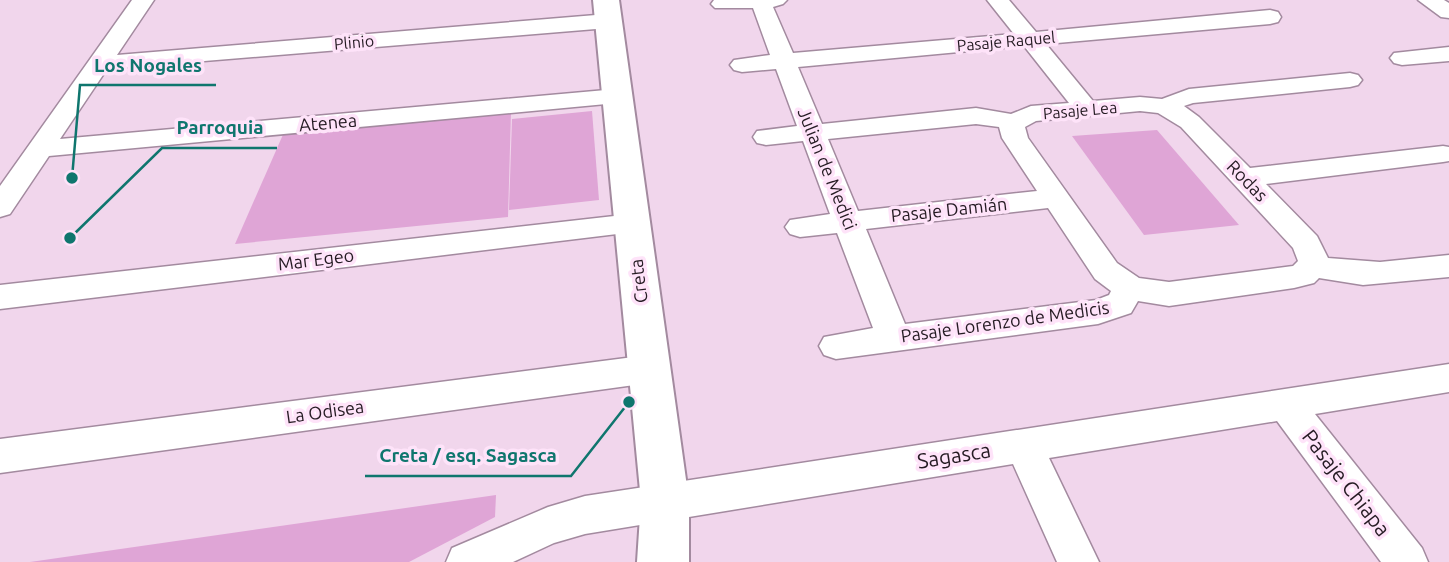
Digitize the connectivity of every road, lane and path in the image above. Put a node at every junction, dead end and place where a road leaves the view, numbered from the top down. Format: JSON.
{"nodes":[{"id":1,"x":143,"y":0,"type":"edge"},
{"id":2,"x":766,"y":0,"type":"edge"},
{"id":3,"x":999,"y":0,"type":"edge"},
{"id":4,"x":1429,"y":0,"type":"edge"},
{"id":5,"x":722,"y":4,"type":"dead end"},
{"id":6,"x":607,"y":10,"type":"edge"},
{"id":7,"x":1449,"y":12,"type":"edge"},
{"id":8,"x":1270,"y":17,"type":"dead end"},
{"id":9,"x":1030,"y":39,"type":"junction"},
{"id":10,"x":1449,"y":54,"type":"edge"},
{"id":11,"x":1402,"y":58,"type":"dead end"},
{"id":12,"x":784,"y":61,"type":"junction"},
{"id":13,"x":99,"y":64,"type":"junction"},
{"id":14,"x":742,"y":65,"type":"dead end"},
{"id":15,"x":1350,"y":80,"type":"dead end"},
{"id":16,"x":617,"y":96,"type":"junction"},
{"id":17,"x":1167,"y":108,"type":"junction"},
{"id":18,"x":1087,"y":109,"type":"junction"},
{"id":19,"x":1014,"y":122,"type":"junction"},
{"id":20,"x":813,"y":133,"type":"junction"},
{"id":21,"x":766,"y":137,"type":"dead end"},
{"id":22,"x":40,"y":149,"type":"junction"},
{"id":23,"x":1443,"y":154,"type":"dead end"},
{"id":24,"x":1244,"y":178,"type":"junction"},
{"id":25,"x":1056,"y":198,"type":"junction"},
{"id":26,"x":0,"y":207,"type":"edge"},
{"id":27,"x":848,"y":221,"type":"junction"},
{"id":28,"x":632,"y":224,"type":"junction"},
{"id":29,"x":800,"y":227,"type":"dead end"},
{"id":30,"x":1313,"y":265,"type":"junction"},
{"id":31,"x":1449,"y":266,"type":"edge"},
{"id":32,"x":1129,"y":287,"type":"junction"},
{"id":33,"x":0,"y":297,"type":"edge"},
{"id":34,"x":894,"y":338,"type":"junction"},
{"id":35,"x":835,"y":346,"type":"dead end"},
{"id":36,"x":649,"y":369,"type":"junction"},
{"id":37,"x":1449,"y":378,"type":"edge"},
{"id":38,"x":1285,"y":404,"type":"junction"},
{"id":39,"x":1024,"y":445,"type":"junction"},
{"id":40,"x":0,"y":456,"type":"edge"},
{"id":41,"x":665,"y":501,"type":"junction"},
{"id":42,"x":467,"y":562,"type":"edge"},
{"id":43,"x":663,"y":562,"type":"edge"},
{"id":44,"x":1078,"y":562,"type":"edge"},
{"id":45,"x":1407,"y":562,"type":"edge"}],
"edges":[{"from":1,"to":13,"type":"street"},
{"from":2,"to":5,"type":"street"},
{"from":2,"to":12,"type":"street","name":"Julian de Medici"},
{"from":3,"to":9,"type":"street"},
{"from":4,"to":7,"type":"street"},
{"from":6,"to":13,"type":"street","name":"Plinio"},
{"from":6,"to":16,"type":"street","name":"Creta"},
{"from":8,"to":9,"type":"street","name":"Pasaje Raquel"},
{"from":9,"to":12,"type":"street","name":"Pasaje Raquel"},
{"from":9,"to":18,"type":"street"},
{"from":10,"to":11,"type":"street"},
{"from":12,"to":14,"type":"street","name":"Pasaje Raquel"},
{"from":12,"to":20,"type":"street","name":"Julian de Medici"},
{"from":13,"to":22,"type":"street"},
{"from":15,"to":17,"type":"street","name":"Pasaje Lea"},
{"from":16,"to":22,"type":"street","name":"Atenea"},
{"from":16,"to":28,"type":"street","name":"Creta"},
{"from":17,"to":18,"type":"street","name":"Pasaje Lea"},
{"from":17,"to":24,"type":"street","name":"Rodas"},
{"from":18,"to":19,"type":"street","name":"Pasaje Lea"},
{"from":19,"to":20,"type":"street","name":"Pasaje Lea"},
{"from":19,"to":25,"type":"street"},
{"from":20,"to":21,"type":"street","name":"Pasaje Lea"},
{"from":20,"to":27,"type":"street","name":"Julian de Medici"},
{"from":22,"to":26,"type":"street"},
{"from":23,"to":24,"type":"street"},
{"from":24,"to":30,"type":"street","name":"Rodas"},
{"from":25,"to":27,"type":"street","name":"Pasaje Damián"},
{"from":25,"to":32,"type":"street"},
{"from":27,"to":29,"type":"street","name":"Pasaje Damián"},
{"from":27,"to":34,"type":"street","name":"Julian de Medici"},
{"from":28,"to":33,"type":"street","name":"Mar Egeo"},
{"from":28,"to":36,"type":"street","name":"Creta"},
{"from":30,"to":31,"type":"street"},
{"from":30,"to":32,"type":"street","name":"Pasaje Lorenzo de Medicis"},
{"from":32,"to":34,"type":"street","name":"Pasaje Lorenzo de Medicis"},
{"from":34,"to":35,"type":"street","name":"Pasaje Lorenzo de Medicis"},
{"from":36,"to":40,"type":"street","name":"La Odisea"},
{"from":36,"to":41,"type":"street","name":"Creta"},
{"from":37,"to":38,"type":"street","name":"Sagasca"},
{"from":38,"to":39,"type":"street","name":"Sagasca"},
{"from":38,"to":45,"type":"street","name":"Pasaje Chiapa"},
{"from":39,"to":41,"type":"street","name":"Sagasca"},
{"from":39,"to":44,"type":"street"},
{"from":41,"to":42,"type":"street","name":"Sagasca"},
{"from":41,"to":43,"type":"street","name":"Creta"}]}
